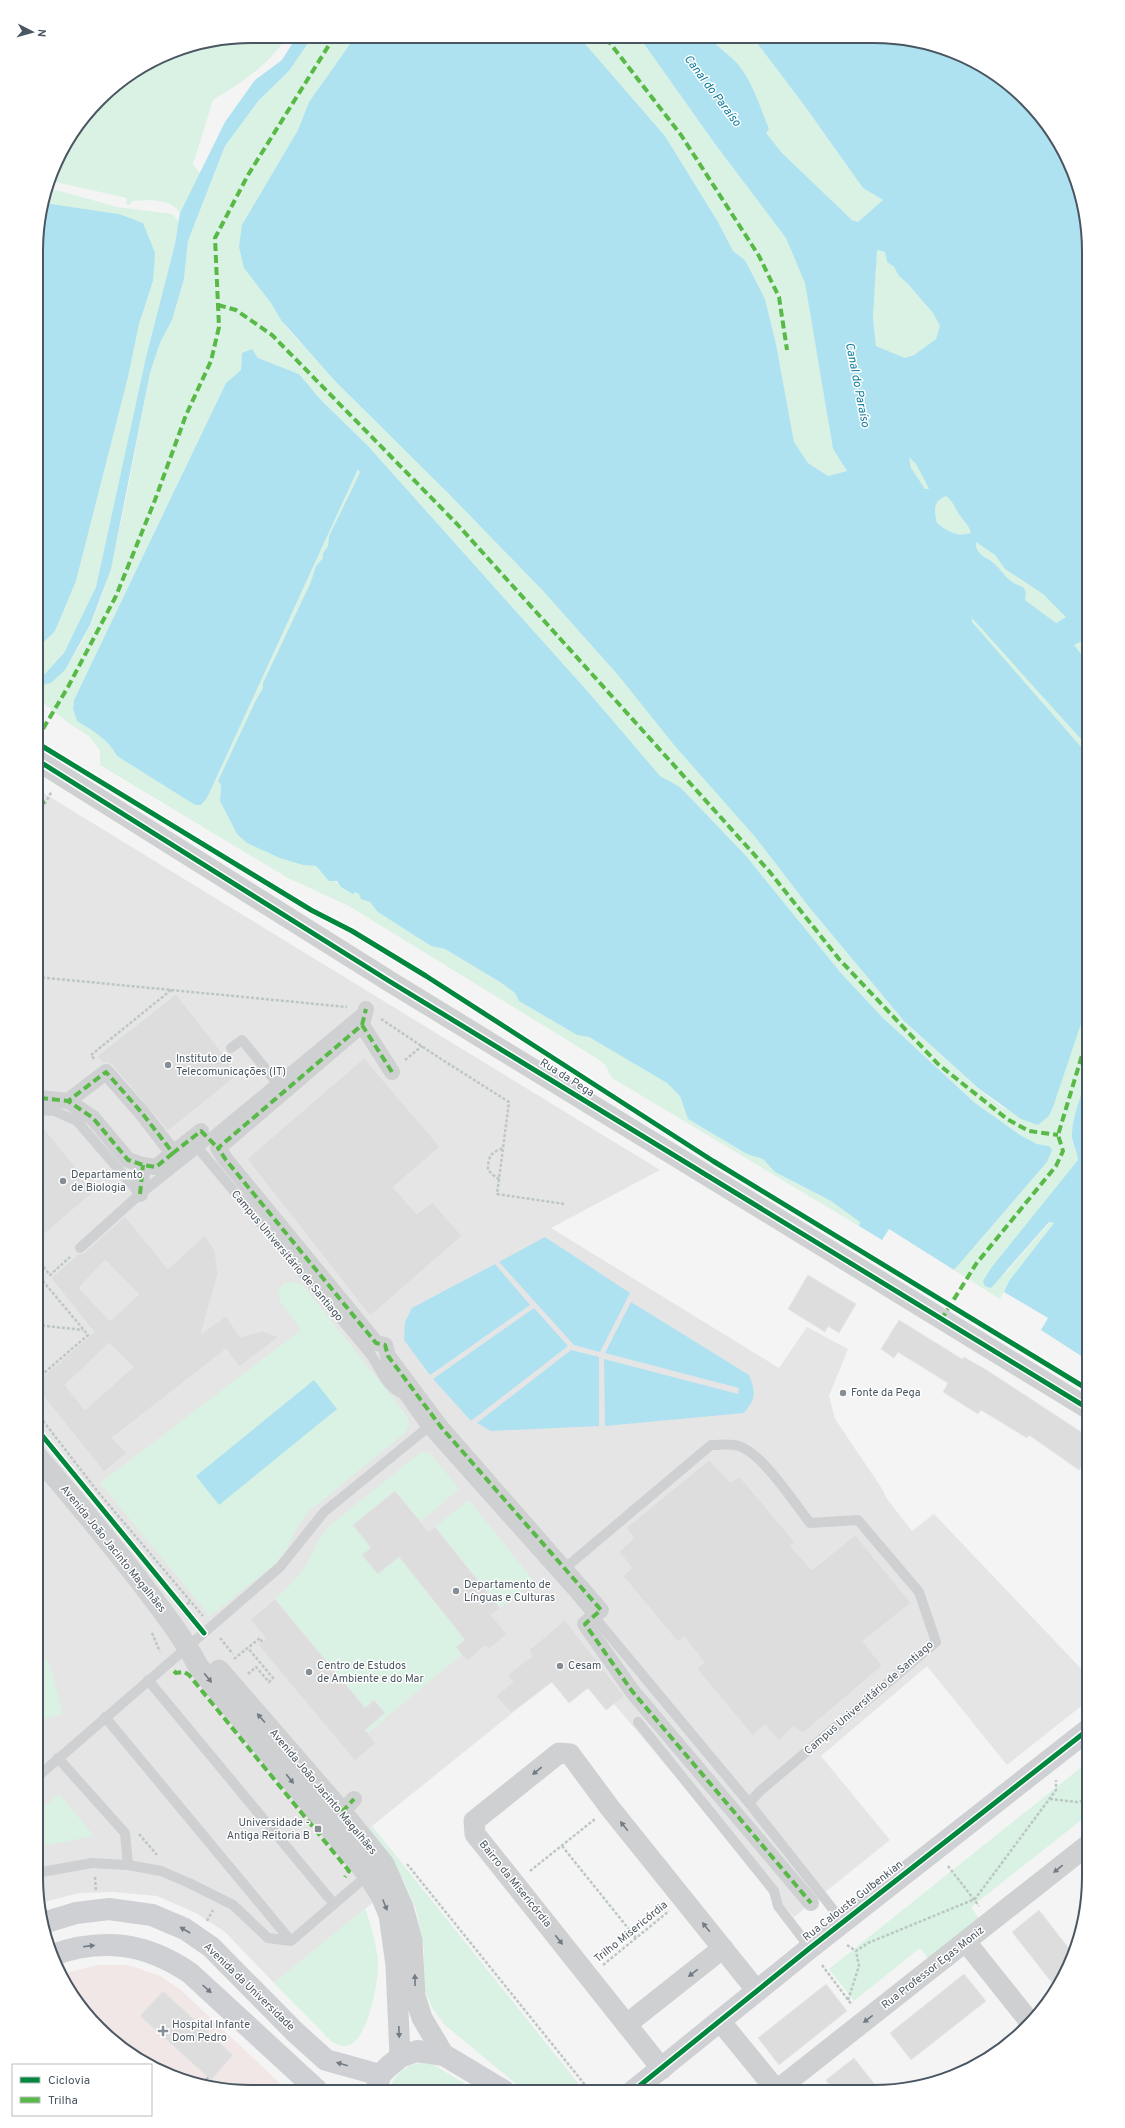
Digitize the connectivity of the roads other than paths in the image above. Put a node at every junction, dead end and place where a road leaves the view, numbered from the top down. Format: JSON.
{"nodes":[{"id":1,"x":43,"y":764,"type":"edge"},
{"id":2,"x":366,"y":1009,"type":"joint"},
{"id":3,"x":362,"y":1025,"type":"junction"},
{"id":4,"x":231,"y":1048,"type":"dead end"},
{"id":5,"x":392,"y":1072,"type":"road end"},
{"id":6,"x":277,"y":1083,"type":"junction"},
{"id":7,"x":68,"y":1101,"type":"junction"},
{"id":8,"x":43,"y":1104,"type":"edge"},
{"id":9,"x":43,"y":1106,"type":"edge"},
{"id":10,"x":201,"y":1131,"type":"dead end"},
{"id":11,"x":198,"y":1148,"type":"junction"},
{"id":12,"x":173,"y":1153,"type":"junction"},
{"id":13,"x":143,"y":1165,"type":"junction"},
{"id":14,"x":140,"y":1194,"type":"junction"},
{"id":15,"x":80,"y":1248,"type":"dead end"},
{"id":16,"x":1082,"y":1405,"type":"edge"},
{"id":17,"x":427,"y":1428,"type":"junction"},
{"id":18,"x":43,"y":1463,"type":"edge"},
{"id":19,"x":562,"y":1571,"type":"junction"},
{"id":20,"x":594,"y":1616,"type":"junction"},
{"id":21,"x":196,"y":1639,"type":"junction"},
{"id":22,"x":148,"y":1680,"type":"junction"},
{"id":23,"x":105,"y":1718,"type":"junction"},
{"id":24,"x":638,"y":1722,"type":"dead end"},
{"id":25,"x":1082,"y":1735,"type":"edge"},
{"id":26,"x":58,"y":1758,"type":"junction"},
{"id":27,"x":43,"y":1772,"type":"edge"},
{"id":28,"x":749,"y":1803,"type":"junction"},
{"id":29,"x":1082,"y":1849,"type":"edge"},
{"id":30,"x":128,"y":1866,"type":"junction"},
{"id":31,"x":43,"y":1872,"type":"edge"},
{"id":32,"x":368,"y":1876,"type":"junction"},
{"id":33,"x":811,"y":1903,"type":"dead end"},
{"id":34,"x":334,"y":1904,"type":"junction"},
{"id":35,"x":48,"y":1922,"type":"edge"},
{"id":36,"x":844,"y":1933,"type":"junction"},
{"id":37,"x":290,"y":1941,"type":"junction"},
{"id":38,"x":966,"y":1942,"type":"junction"},
{"id":39,"x":723,"y":1948,"type":"junction"},
{"id":40,"x":57,"y":1953,"type":"edge"},
{"id":41,"x":815,"y":1955,"type":"junction"},
{"id":42,"x":757,"y":1991,"type":"junction"},
{"id":43,"x":1027,"y":2018,"type":"edge"},
{"id":44,"x":720,"y":2021,"type":"junction"},
{"id":45,"x":627,"y":2024,"type":"junction"},
{"id":46,"x":444,"y":2055,"type":"junction"},
{"id":47,"x":400,"y":2057,"type":"junction"},
{"id":48,"x":662,"y":2069,"type":"junction"},
{"id":49,"x":378,"y":2083,"type":"edge"},
{"id":50,"x":311,"y":2085,"type":"edge"},
{"id":51,"x":494,"y":2085,"type":"edge"},
{"id":52,"x":641,"y":2085,"type":"edge"},
{"id":53,"x":773,"y":2085,"type":"edge"},
{"id":54,"x":786,"y":2085,"type":"edge"}],
"edges":[{"from":1,"to":16,"type":"street","name":"Rua da Pega"},
{"from":2,"to":3,"type":"street"},
{"from":2,"to":6,"type":"lane"},
{"from":3,"to":5,"type":"street"},
{"from":3,"to":19,"type":"street"},
{"from":4,"to":6,"type":"lane"},
{"from":6,"to":11,"type":"lane"},
{"from":7,"to":8,"type":"street"},
{"from":7,"to":12,"type":"street"},
{"from":7,"to":13,"type":"street"},
{"from":9,"to":14,"type":"lane"},
{"from":10,"to":12,"type":"street"},
{"from":11,"to":14,"type":"lane"},
{"from":11,"to":17,"type":"lane","name":"Campus Universitário de Santiago"},
{"from":12,"to":13,"type":"street"},
{"from":13,"to":14,"type":"street"},
{"from":14,"to":15,"type":"lane"},
{"from":17,"to":19,"type":"lane","name":"Campus Universitário de Santiago"},
{"from":17,"to":21,"type":"lane"},
{"from":18,"to":21,"type":"street","name":"Avenida João Jacinto Magalhães"},
{"from":19,"to":20,"type":"street"},
{"from":19,"to":28,"type":"lane","name":"Campus Universitário de Santiago"},
{"from":20,"to":28,"type":"lane"},
{"from":20,"to":33,"type":"street"},
{"from":21,"to":22,"type":"lane"},
{"from":21,"to":32,"type":"street","name":"Avenida João Jacinto Magalhães","one_way":true},
{"from":46,"to":21,"type":"street","name":"Avenida João Jacinto Magalhães","one_way":true},
{"from":22,"to":23,"type":"lane"},
{"from":22,"to":34,"type":"lane"},
{"from":23,"to":26,"type":"lane"},
{"from":23,"to":37,"type":"lane"},
{"from":24,"to":41,"type":"lane"},
{"from":25,"to":36,"type":"main road","name":"Rua Calouste Gulbenkian"},
{"from":26,"to":27,"type":"lane"},
{"from":26,"to":30,"type":"lane"},
{"from":28,"to":36,"type":"lane"},
{"from":29,"to":38,"type":"street","name":"Rua Professor Egas Moniz","one_way":true},
{"from":30,"to":31,"type":"lane"},
{"from":30,"to":37,"type":"lane"},
{"from":32,"to":34,"type":"lane"},
{"from":32,"to":47,"type":"street","name":"Avenida João Jacinto Magalhães","one_way":true},
{"from":34,"to":37,"type":"lane"},
{"from":49,"to":35,"type":"main road","name":"Avenida da Universidade","one_way":true},
{"from":36,"to":41,"type":"main road","name":"Rua Calouste Gulbenkian"},
{"from":38,"to":43,"type":"street"},
{"from":38,"to":54,"type":"street","name":"Rua Professor Egas Moniz","one_way":true},
{"from":39,"to":42,"type":"street","name":"Bairro da Misericórdia"},
{"from":39,"to":45,"type":"street","one_way":true},
{"from":39,"to":45,"type":"street","name":"Bairro da Misericórdia","one_way":true},
{"from":40,"to":50,"type":"main road","one_way":true},
{"from":41,"to":42,"type":"main road","name":"Rua Calouste Gulbenkian"},
{"from":42,"to":44,"type":"main road","name":"Rua Calouste Gulbenkian"},
{"from":44,"to":48,"type":"main road","name":"Rua Calouste Gulbenkian"},
{"from":44,"to":53,"type":"street"},
{"from":45,"to":48,"type":"street","name":"Bairro da Misericórdia"},
{"from":46,"to":47,"type":"main road"},
{"from":46,"to":51,"type":"main road"},
{"from":47,"to":49,"type":"main road"},
{"from":48,"to":52,"type":"main road","name":"Rua Calouste Gulbenkian"}]}
